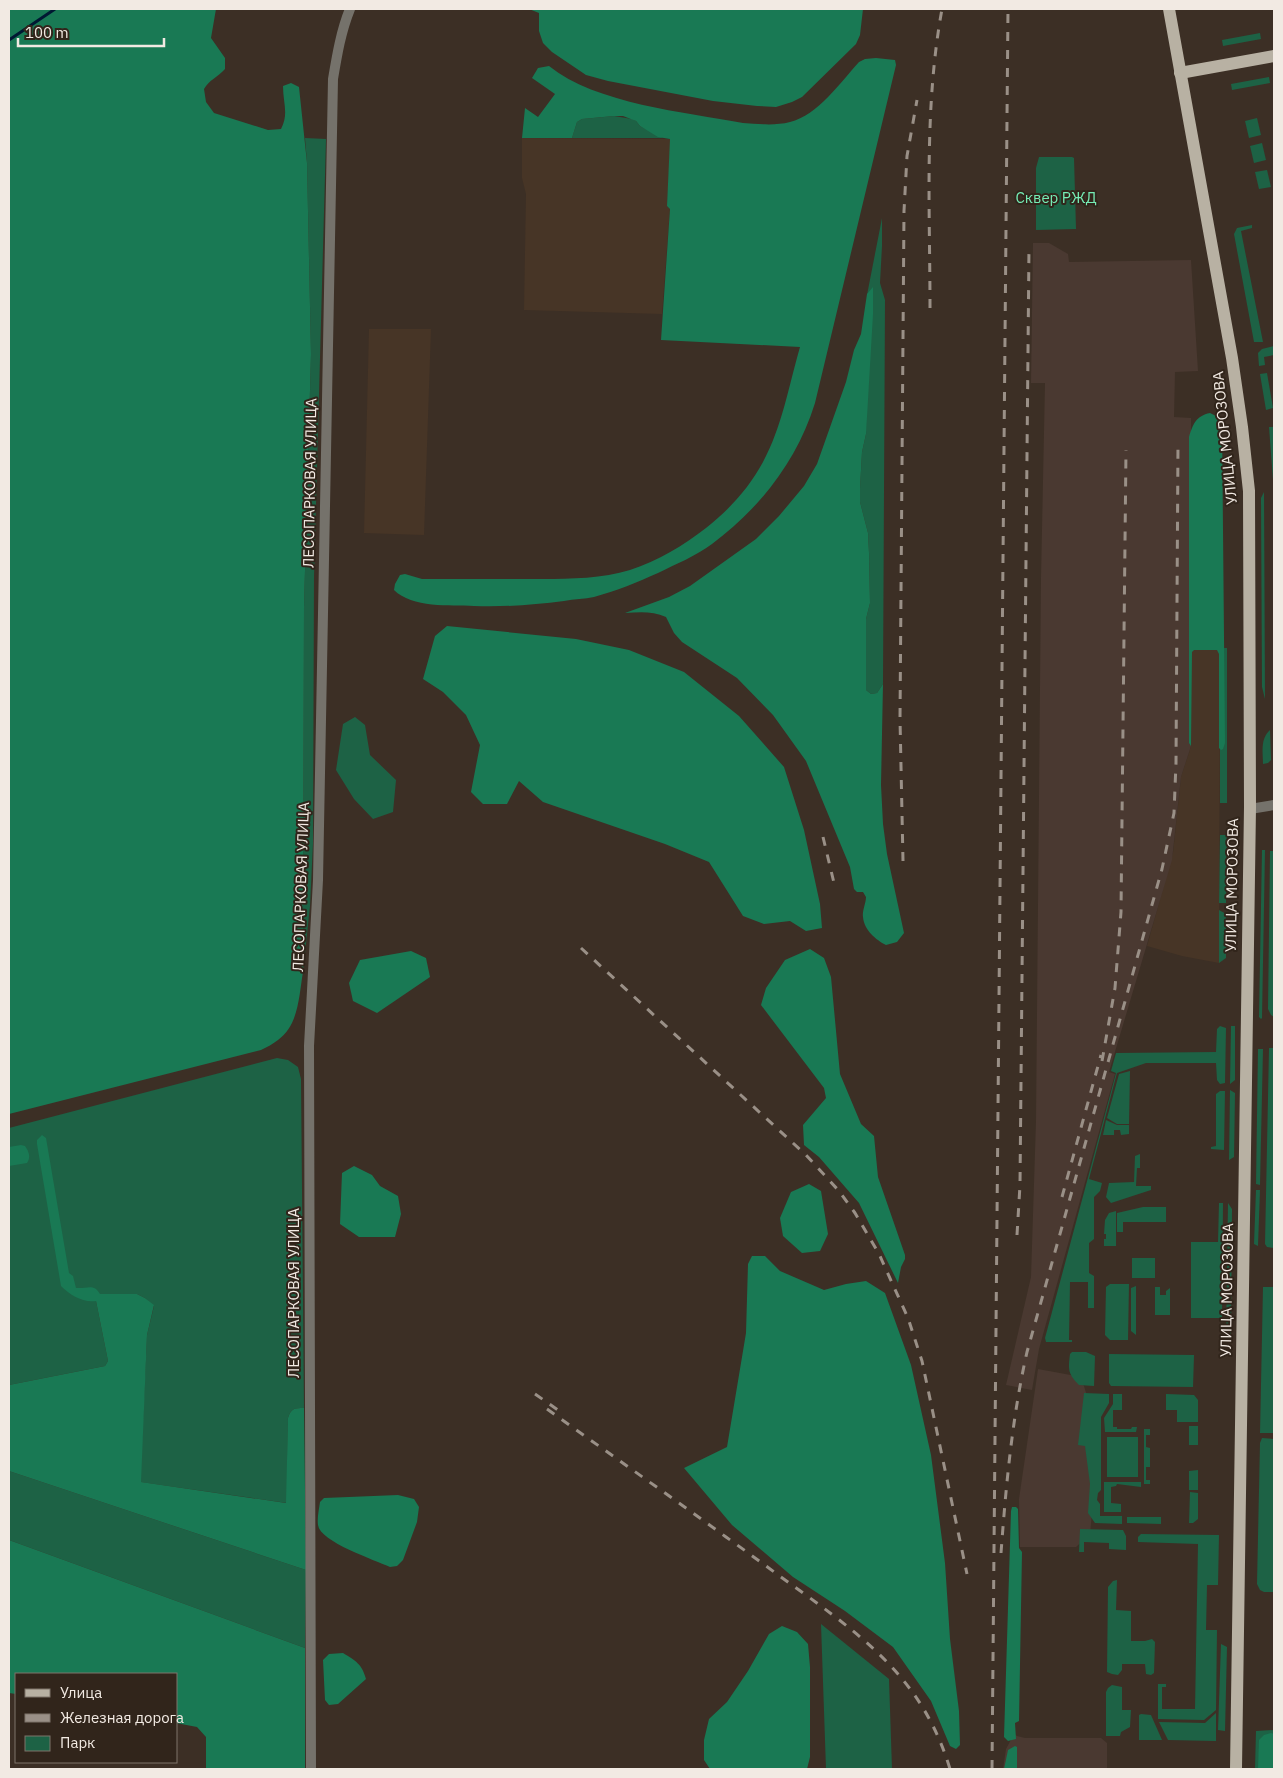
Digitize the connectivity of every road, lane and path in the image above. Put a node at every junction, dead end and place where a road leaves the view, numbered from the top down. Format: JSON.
{"nodes":[{"id":1,"x":350,"y":9,"type":"edge"},
{"id":2,"x":1169,"y":9,"type":"edge"},
{"id":3,"x":1274,"y":56,"type":"edge"},
{"id":4,"x":1180,"y":74,"type":"junction"},
{"id":5,"x":1274,"y":805,"type":"edge"},
{"id":6,"x":1250,"y":809,"type":"junction"},
{"id":7,"x":311,"y":1769,"type":"edge"},
{"id":8,"x":1236,"y":1769,"type":"edge"}],
"edges":[{"from":1,"to":7,"type":"street","name":"ЛЕСОПАРКОВАЯ УЛИЦА"},
{"from":2,"to":4,"type":"main road","name":"УЛИЦА МОРОЗОВА"},
{"from":3,"to":4,"type":"main road"},
{"from":4,"to":6,"type":"main road","name":"УЛИЦА МОРОЗОВА"},
{"from":5,"to":6,"type":"street"},
{"from":6,"to":8,"type":"main road","name":"УЛИЦА МОРОЗОВА"}]}
